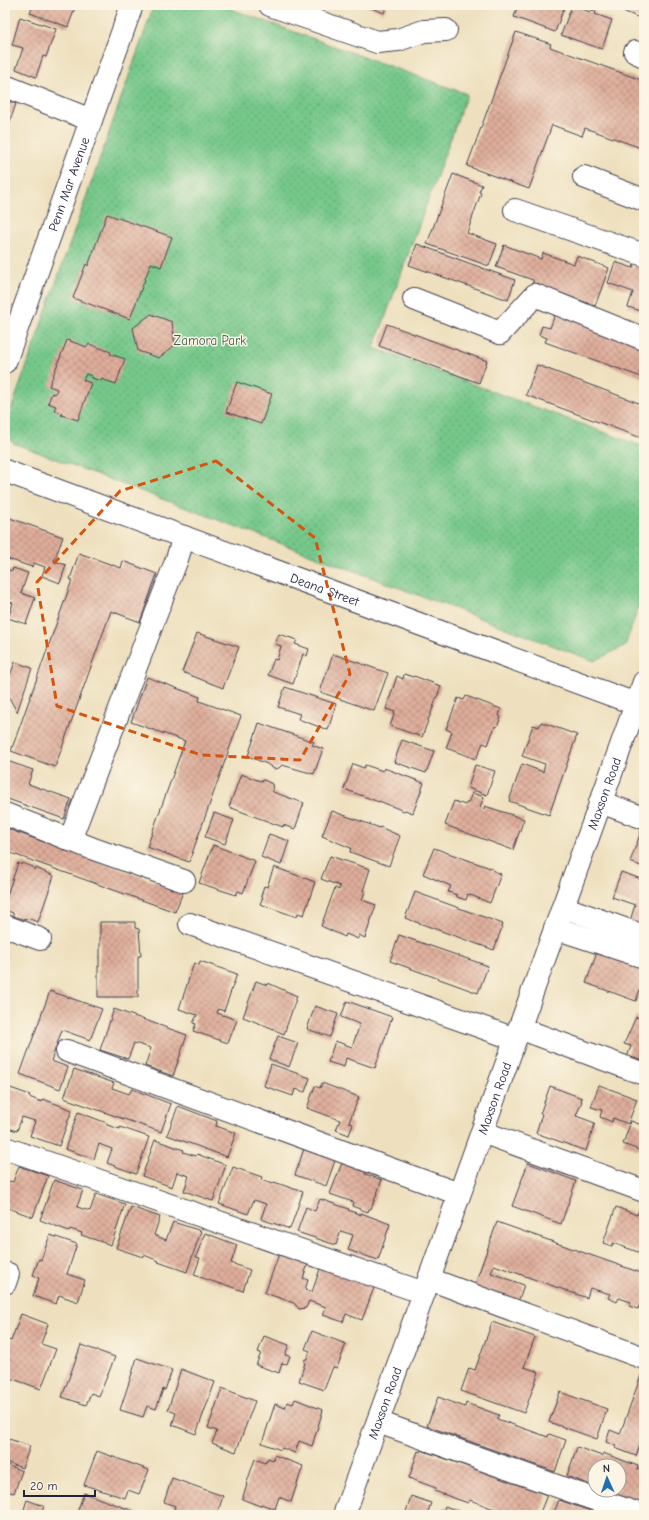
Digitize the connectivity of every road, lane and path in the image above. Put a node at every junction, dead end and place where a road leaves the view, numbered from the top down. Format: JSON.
{"nodes":[{"id":1,"x":132,"y":5,"type":"edge"},
{"id":2,"x":270,"y":5,"type":"edge"},
{"id":3,"x":446,"y":30,"type":"dead end"},
{"id":4,"x":5,"y":86,"type":"edge"},
{"id":5,"x":92,"y":120,"type":"junction"},
{"id":6,"x":584,"y":178,"type":"dead end"},
{"id":7,"x":644,"y":200,"type":"edge"},
{"id":8,"x":515,"y":210,"type":"dead end"},
{"id":9,"x":644,"y":255,"type":"edge"},
{"id":10,"x":414,"y":300,"type":"dead end"},
{"id":11,"x":644,"y":339,"type":"edge"},
{"id":12,"x":5,"y":362,"type":"edge"},
{"id":13,"x":5,"y":471,"type":"edge"},
{"id":14,"x":184,"y":537,"type":"junction"},
{"id":15,"x":644,"y":682,"type":"edge"},
{"id":16,"x":640,"y":705,"type":"edge"},
{"id":17,"x":600,"y":802,"type":"junction"},
{"id":18,"x":5,"y":814,"type":"edge"},
{"id":19,"x":644,"y":818,"type":"edge"},
{"id":20,"x":70,"y":840,"type":"junction"},
{"id":21,"x":184,"y":881,"type":"dead end"},
{"id":22,"x":563,"y":907,"type":"junction"},
{"id":23,"x":190,"y":924,"type":"dead end"},
{"id":24,"x":5,"y":926,"type":"edge"},
{"id":25,"x":555,"y":928,"type":"junction"},
{"id":26,"x":644,"y":936,"type":"edge"},
{"id":27,"x":40,"y":939,"type":"dead end"},
{"id":28,"x":644,"y":957,"type":"edge"},
{"id":29,"x":517,"y":1034,"type":"junction"},
{"id":30,"x":67,"y":1050,"type":"dead end"},
{"id":31,"x":644,"y":1074,"type":"edge"},
{"id":32,"x":482,"y":1132,"type":"junction"},
{"id":33,"x":5,"y":1148,"type":"edge"},
{"id":34,"x":644,"y":1191,"type":"edge"},
{"id":35,"x":459,"y":1194,"type":"junction"},
{"id":36,"x":426,"y":1286,"type":"junction"},
{"id":37,"x":644,"y":1358,"type":"edge"},
{"id":38,"x":378,"y":1422,"type":"junction"},
{"id":39,"x":344,"y":1515,"type":"edge"},
{"id":40,"x":642,"y":1515,"type":"edge"}],
"edges":[{"from":1,"to":5,"type":"street","name":"Penn Mar Avenue"},
{"from":2,"to":3,"type":"street"},
{"from":4,"to":5,"type":"street"},
{"from":5,"to":12,"type":"street","name":"Penn Mar Avenue"},
{"from":6,"to":7,"type":"street"},
{"from":8,"to":9,"type":"street"},
{"from":10,"to":11,"type":"street"},
{"from":13,"to":14,"type":"street","name":"Deana Street"},
{"from":14,"to":16,"type":"street","name":"Deana Street"},
{"from":14,"to":20,"type":"street"},
{"from":15,"to":16,"type":"street","name":"Maxson Road"},
{"from":16,"to":17,"type":"street","name":"Maxson Road"},
{"from":17,"to":19,"type":"street"},
{"from":17,"to":22,"type":"street","name":"Maxson Road"},
{"from":18,"to":20,"type":"street"},
{"from":20,"to":21,"type":"street"},
{"from":22,"to":25,"type":"street","name":"Maxson Road"},
{"from":22,"to":26,"type":"street"},
{"from":23,"to":29,"type":"street"},
{"from":24,"to":27,"type":"street"},
{"from":25,"to":28,"type":"street"},
{"from":25,"to":29,"type":"street","name":"Maxson Road"},
{"from":29,"to":31,"type":"street"},
{"from":29,"to":32,"type":"street","name":"Maxson Road"},
{"from":30,"to":35,"type":"street"},
{"from":32,"to":34,"type":"street"},
{"from":32,"to":35,"type":"street","name":"Maxson Road"},
{"from":33,"to":36,"type":"street"},
{"from":35,"to":36,"type":"street","name":"Maxson Road"},
{"from":36,"to":37,"type":"street"},
{"from":36,"to":38,"type":"street","name":"Maxson Road"},
{"from":38,"to":39,"type":"street","name":"Maxson Road"},
{"from":38,"to":40,"type":"street"}]}
